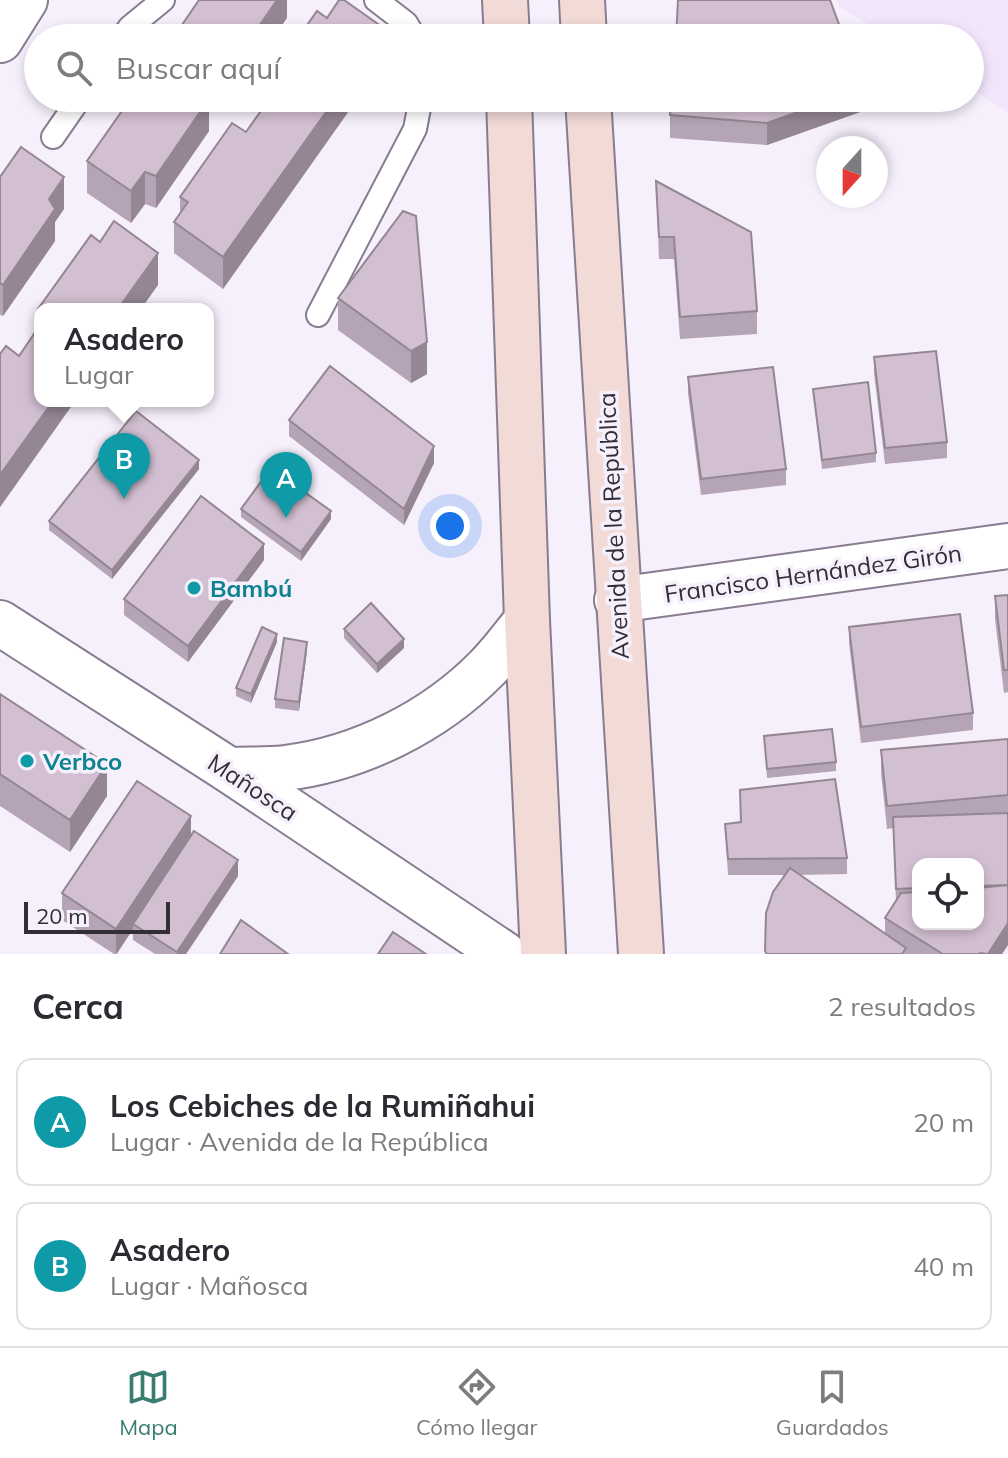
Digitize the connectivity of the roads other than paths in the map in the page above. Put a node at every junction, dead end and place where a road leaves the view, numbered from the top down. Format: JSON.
{"nodes":[{"id":1,"x":25,"y":0,"type":"edge"},
{"id":2,"x":163,"y":0,"type":"edge"},
{"id":3,"x":376,"y":0,"type":"edge"},
{"id":4,"x":505,"y":0,"type":"edge"},
{"id":5,"x":582,"y":0,"type":"edge"},
{"id":6,"x":134,"y":24,"type":"edge"},
{"id":7,"x":407,"y":24,"type":"edge"},
{"id":8,"x":506,"y":24,"type":"edge"},
{"id":9,"x":583,"y":24,"type":"edge"},
{"id":10,"x":0,"y":40,"type":"edge"},
{"id":11,"x":70,"y":112,"type":"edge"},
{"id":12,"x":418,"y":112,"type":"edge"},
{"id":13,"x":509,"y":112,"type":"edge"},
{"id":14,"x":589,"y":112,"type":"edge"},
{"id":15,"x":53,"y":137,"type":"dead end"},
{"id":16,"x":318,"y":315,"type":"dead end"},
{"id":17,"x":1008,"y":546,"type":"edge"},
{"id":18,"x":617,"y":600,"type":"junction"},
{"id":19,"x":527,"y":620,"type":"junction"},
{"id":20,"x":0,"y":623,"type":"edge"},
{"id":21,"x":229,"y":770,"type":"junction"},
{"id":22,"x":504,"y":954,"type":"edge"},
{"id":23,"x":543,"y":954,"type":"edge"},
{"id":24,"x":641,"y":954,"type":"edge"}],
"edges":[{"from":1,"to":10,"type":"street"},
{"from":2,"to":6,"type":"lane"},
{"from":3,"to":7,"type":"lane"},
{"from":4,"to":8,"type":"main road"},
{"from":5,"to":9,"type":"main road"},
{"from":11,"to":15,"type":"lane"},
{"from":12,"to":16,"type":"lane"},
{"from":13,"to":19,"type":"main road"},
{"from":14,"to":18,"type":"main road","name":"Avenida de la República"},
{"from":17,"to":18,"type":"street","name":"Francisco Hernández Girón"},
{"from":18,"to":24,"type":"main road","name":"Avenida de la República"},
{"from":19,"to":21,"type":"street"},
{"from":19,"to":23,"type":"main road"},
{"from":20,"to":21,"type":"street","name":"Mañosca"},
{"from":21,"to":22,"type":"street","name":"Mañosca"}]}
